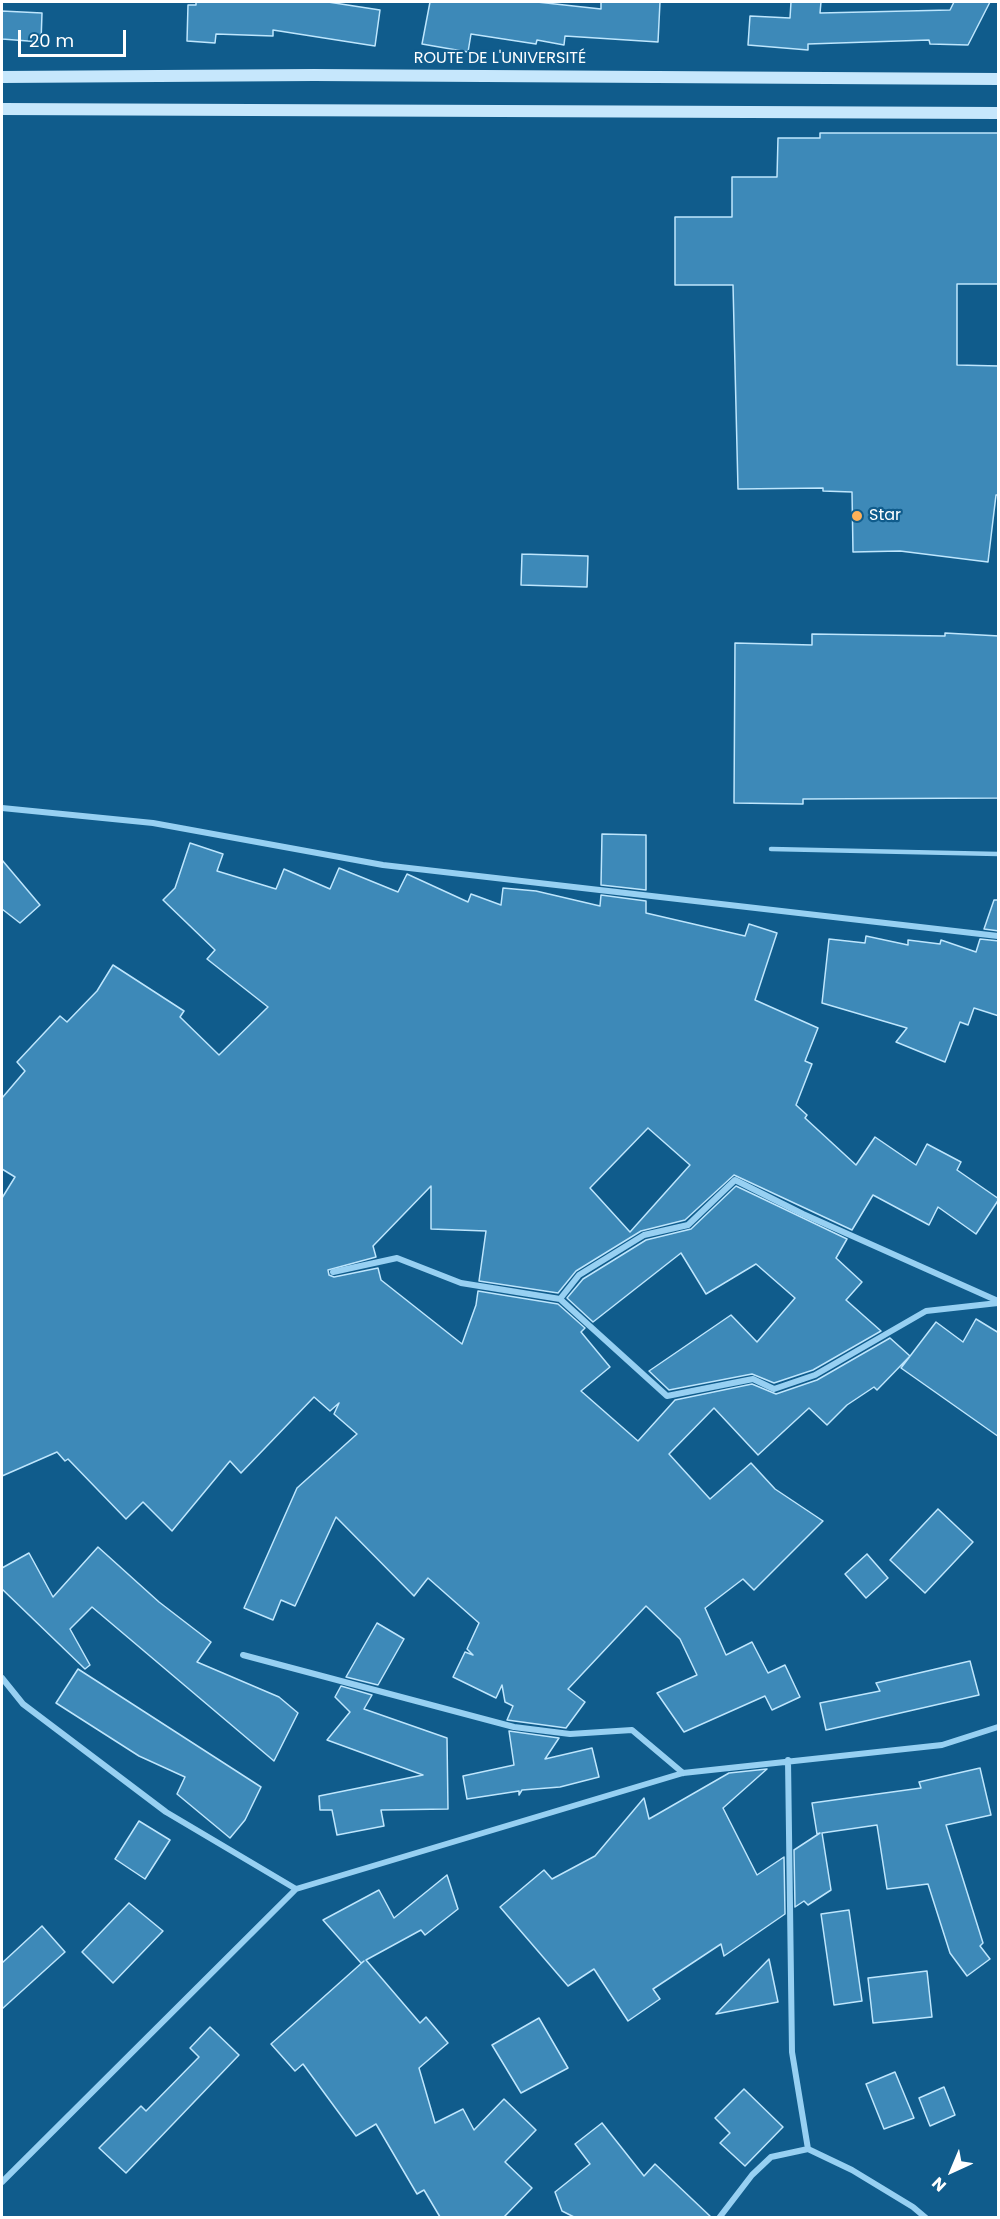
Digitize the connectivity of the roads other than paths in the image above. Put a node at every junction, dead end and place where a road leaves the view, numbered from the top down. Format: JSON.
{"nodes":[{"id":1,"x":2,"y":77,"type":"edge"},
{"id":2,"x":999,"y":79,"type":"edge"},
{"id":3,"x":2,"y":109,"type":"edge"},
{"id":4,"x":999,"y":113,"type":"edge"},
{"id":5,"x":2,"y":808,"type":"edge"},
{"id":6,"x":771,"y":849,"type":"dead end"},
{"id":7,"x":999,"y":855,"type":"edge"},
{"id":8,"x":999,"y":936,"type":"edge"},
{"id":9,"x":333,"y":1272,"type":"dead end"},
{"id":10,"x":560,"y":1299,"type":"junction"},
{"id":11,"x":999,"y":1302,"type":"edge"},
{"id":12,"x":243,"y":1655,"type":"dead end"},
{"id":13,"x":2,"y":1678,"type":"edge"},
{"id":14,"x":999,"y":1727,"type":"edge"},
{"id":15,"x":788,"y":1760,"type":"junction"},
{"id":16,"x":683,"y":1773,"type":"junction"},
{"id":17,"x":296,"y":1889,"type":"junction"},
{"id":18,"x":807,"y":2149,"type":"junction"},
{"id":19,"x":2,"y":2182,"type":"edge"},
{"id":20,"x":718,"y":2217,"type":"edge"},
{"id":21,"x":927,"y":2217,"type":"edge"}],
"edges":[{"from":1,"to":2,"type":"main road","name":"ROUTE DE L'UNIVERSITÉ"},
{"from":3,"to":4,"type":"main road"},
{"from":5,"to":8,"type":"street"},
{"from":6,"to":7,"type":"lane"},
{"from":9,"to":10,"type":"street"},
{"from":10,"to":11,"type":"street"},
{"from":10,"to":11,"type":"street"},
{"from":12,"to":16,"type":"street"},
{"from":13,"to":17,"type":"street"},
{"from":14,"to":15,"type":"street"},
{"from":15,"to":16,"type":"street"},
{"from":15,"to":18,"type":"street"},
{"from":16,"to":17,"type":"street"},
{"from":17,"to":19,"type":"street"},
{"from":18,"to":20,"type":"street"},
{"from":18,"to":21,"type":"street"}]}
